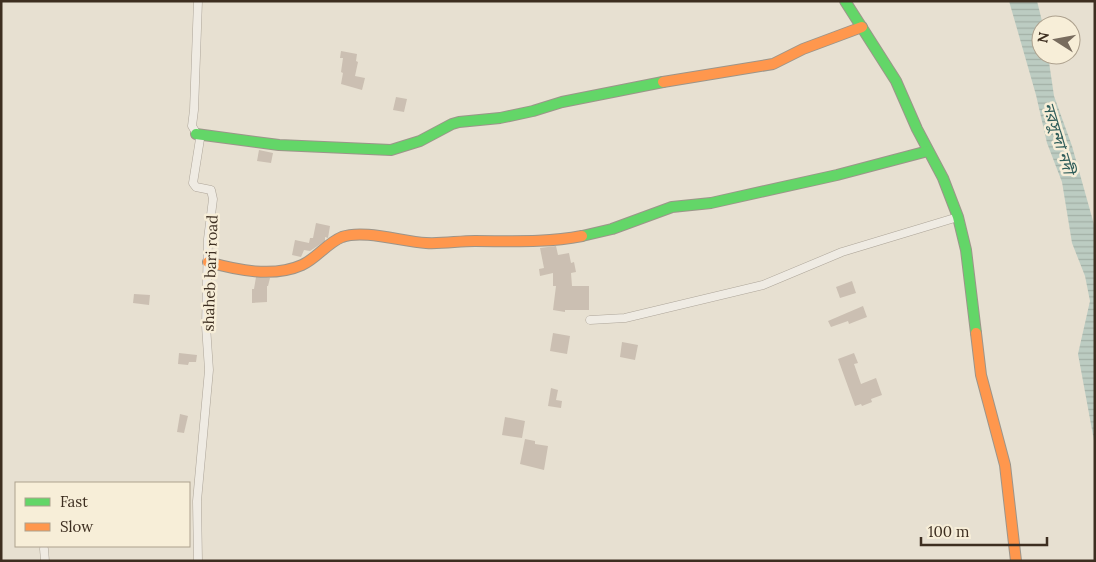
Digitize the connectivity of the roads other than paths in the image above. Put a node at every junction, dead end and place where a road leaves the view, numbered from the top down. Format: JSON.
{"nodes":[{"id":1,"x":198,"y":1,"type":"edge"},
{"id":2,"x":845,"y":1,"type":"edge"},
{"id":3,"x":862,"y":27,"type":"junction"},
{"id":4,"x":196,"y":134,"type":"junction"},
{"id":5,"x":928,"y":151,"type":"junction"},
{"id":6,"x":958,"y":217,"type":"junction"},
{"id":7,"x":208,"y":262,"type":"junction"},
{"id":8,"x":590,"y":320,"type":"dead end"},
{"id":9,"x":44,"y":548,"type":"dead end"},
{"id":10,"x":46,"y":561,"type":"edge"},
{"id":11,"x":198,"y":561,"type":"edge"},
{"id":12,"x":1016,"y":561,"type":"edge"}],
"edges":[{"from":1,"to":4,"type":"street","name":"shaheb bari road"},
{"from":2,"to":3,"type":"street"},
{"from":3,"to":4,"type":"street"},
{"from":3,"to":5,"type":"street"},
{"from":4,"to":7,"type":"street","name":"shaheb bari road"},
{"from":5,"to":6,"type":"street"},
{"from":5,"to":7,"type":"street"},
{"from":6,"to":8,"type":"street"},
{"from":6,"to":12,"type":"street"},
{"from":7,"to":11,"type":"street","name":"shaheb bari road"},
{"from":9,"to":10,"type":"street"}]}
